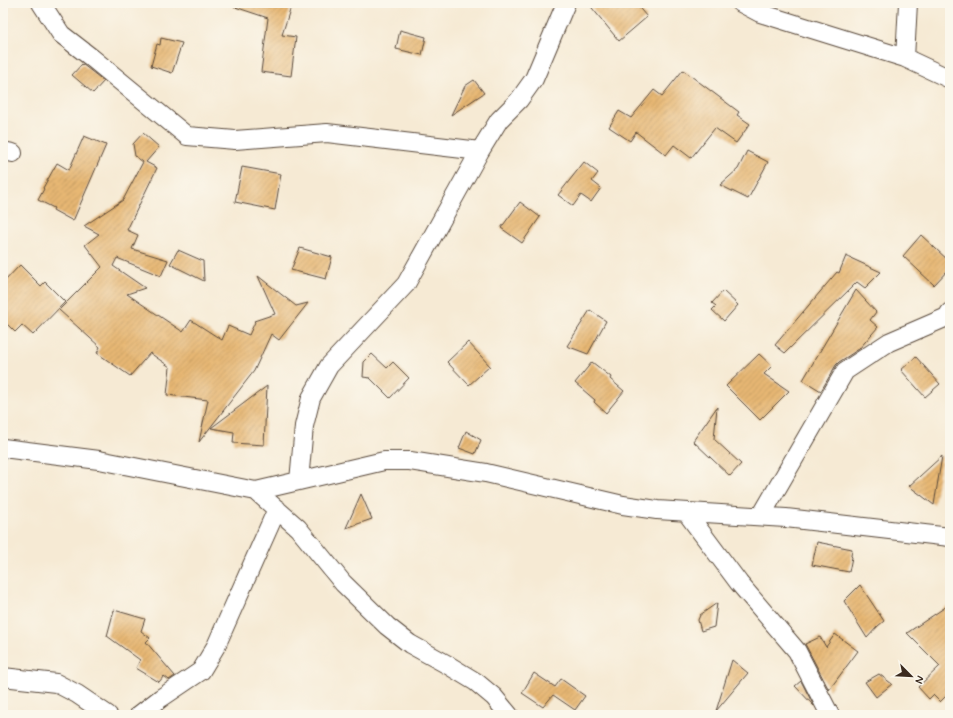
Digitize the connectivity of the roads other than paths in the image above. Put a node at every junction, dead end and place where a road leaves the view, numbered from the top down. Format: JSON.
{"nodes":[{"id":1,"x":41,"y":3,"type":"edge"},
{"id":2,"x":566,"y":3,"type":"edge"},
{"id":3,"x":741,"y":3,"type":"edge"},
{"id":4,"x":908,"y":3,"type":"edge"},
{"id":5,"x":905,"y":58,"type":"junction"},
{"id":6,"x":950,"y":79,"type":"edge"},
{"id":7,"x":480,"y":151,"type":"junction"},
{"id":8,"x":950,"y":312,"type":"edge"},
{"id":9,"x":3,"y":448,"type":"edge"},
{"id":10,"x":299,"y":481,"type":"junction"},
{"id":11,"x":256,"y":491,"type":"junction"},
{"id":12,"x":277,"y":509,"type":"junction"},
{"id":13,"x":686,"y":512,"type":"junction"},
{"id":14,"x":761,"y":516,"type":"junction"},
{"id":15,"x":950,"y":538,"type":"edge"},
{"id":16,"x":3,"y":677,"type":"edge"},
{"id":17,"x":108,"y":715,"type":"edge"},
{"id":18,"x":139,"y":715,"type":"edge"},
{"id":19,"x":509,"y":715,"type":"edge"},
{"id":20,"x":830,"y":715,"type":"edge"}],
"edges":[{"from":1,"to":7,"type":"street"},
{"from":2,"to":7,"type":"street"},
{"from":3,"to":5,"type":"street"},
{"from":4,"to":5,"type":"street"},
{"from":5,"to":6,"type":"street"},
{"from":7,"to":10,"type":"street"},
{"from":8,"to":14,"type":"street"},
{"from":9,"to":11,"type":"street"},
{"from":10,"to":11,"type":"street"},
{"from":10,"to":13,"type":"street"},
{"from":11,"to":12,"type":"street"},
{"from":12,"to":18,"type":"street"},
{"from":12,"to":19,"type":"street"},
{"from":13,"to":14,"type":"street"},
{"from":13,"to":20,"type":"street"},
{"from":14,"to":15,"type":"street"},
{"from":16,"to":17,"type":"street"}]}
